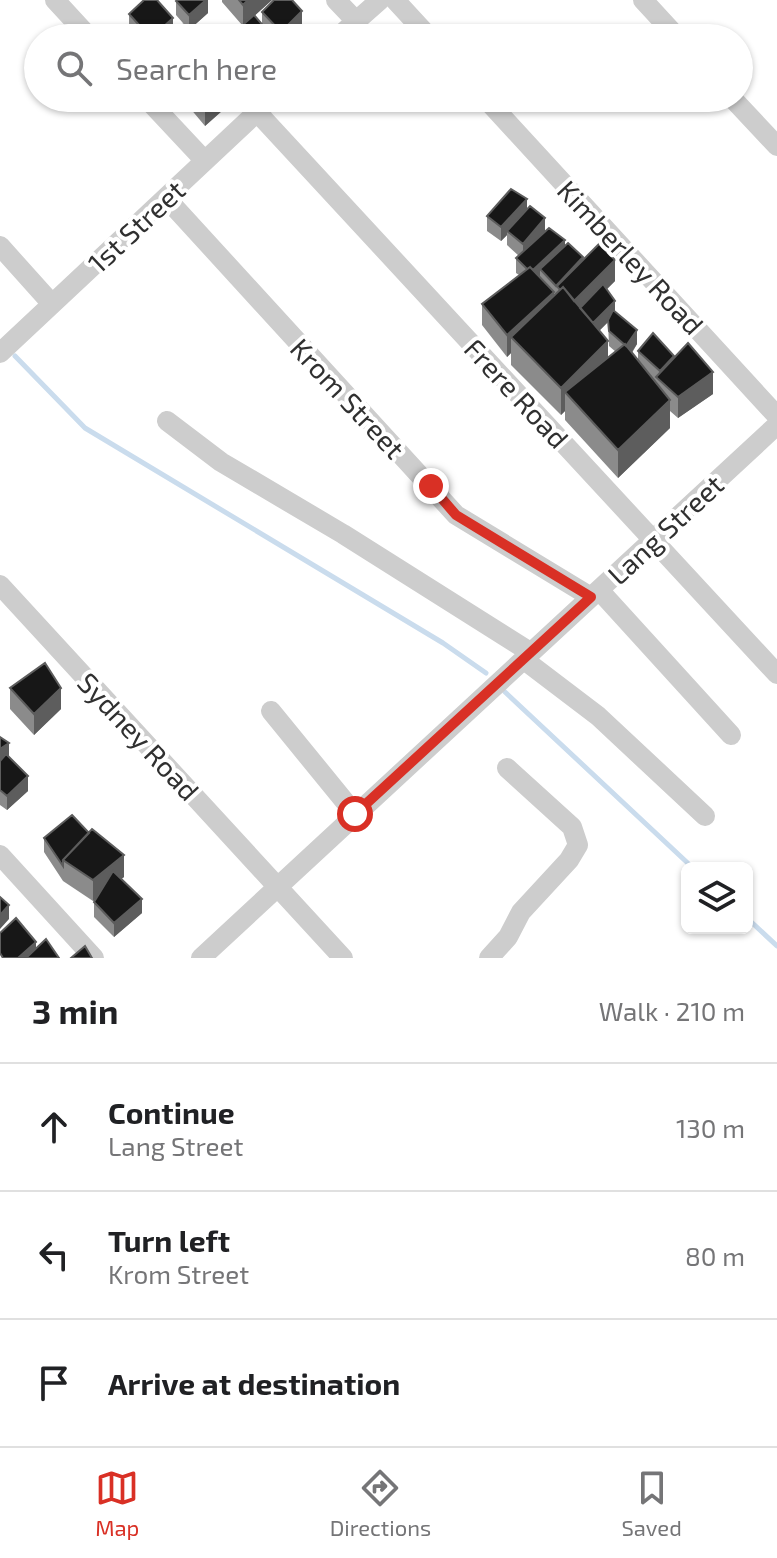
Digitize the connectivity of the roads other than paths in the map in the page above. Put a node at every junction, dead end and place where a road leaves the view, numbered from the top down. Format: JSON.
{"nodes":[{"id":1,"x":55,"y":0,"type":"edge"},
{"id":2,"x":336,"y":0,"type":"edge"},
{"id":3,"x":380,"y":0,"type":"edge"},
{"id":4,"x":395,"y":0,"type":"edge"},
{"id":5,"x":643,"y":0,"type":"edge"},
{"id":6,"x":356,"y":21,"type":"junction"},
{"id":7,"x":77,"y":24,"type":"edge"},
{"id":8,"x":353,"y":24,"type":"edge"},
{"id":9,"x":417,"y":24,"type":"edge"},
{"id":10,"x":665,"y":24,"type":"edge"},
{"id":11,"x":159,"y":112,"type":"edge"},
{"id":12,"x":258,"y":112,"type":"edge"},
{"id":13,"x":271,"y":112,"type":"edge"},
{"id":14,"x":498,"y":112,"type":"edge"},
{"id":15,"x":745,"y":112,"type":"edge"},
{"id":16,"x":777,"y":146,"type":"edge"},
{"id":17,"x":205,"y":161,"type":"junction"},
{"id":18,"x":167,"y":199,"type":"junction"},
{"id":19,"x":0,"y":246,"type":"edge"},
{"id":20,"x":52,"y":304,"type":"junction"},
{"id":21,"x":0,"y":353,"type":"edge"},
{"id":22,"x":777,"y":416,"type":"edge"},
{"id":23,"x":167,"y":421,"type":"dead end"},
{"id":24,"x":777,"y":425,"type":"edge"},
{"id":25,"x":653,"y":539,"type":"junction"},
{"id":26,"x":0,"y":585,"type":"edge"},
{"id":27,"x":595,"y":593,"type":"junction"},
{"id":28,"x":526,"y":656,"type":"junction"},
{"id":29,"x":777,"y":674,"type":"edge"},
{"id":30,"x":271,"y":711,"type":"dead end"},
{"id":31,"x":731,"y":735,"type":"dead end"},
{"id":32,"x":507,"y":768,"type":"dead end"},
{"id":33,"x":355,"y":814,"type":"junction"},
{"id":34,"x":705,"y":816,"type":"dead end"},
{"id":35,"x":0,"y":855,"type":"edge"},
{"id":36,"x":277,"y":887,"type":"junction"},
{"id":37,"x":94,"y":958,"type":"edge"},
{"id":38,"x":201,"y":958,"type":"edge"},
{"id":39,"x":343,"y":958,"type":"edge"},
{"id":40,"x":489,"y":958,"type":"edge"}],
"edges":[{"from":1,"to":7,"type":"street"},
{"from":2,"to":6,"type":"street"},
{"from":3,"to":6,"type":"street"},
{"from":4,"to":9,"type":"street"},
{"from":5,"to":10,"type":"street"},
{"from":6,"to":8,"type":"street"},
{"from":11,"to":17,"type":"street"},
{"from":12,"to":17,"type":"street","name":"1st Street"},
{"from":13,"to":25,"type":"street","name":"Frere Road"},
{"from":14,"to":22,"type":"street","name":"Kimberley Road"},
{"from":15,"to":16,"type":"street"},
{"from":17,"to":18,"type":"street","name":"1st Street"},
{"from":18,"to":20,"type":"street","name":"1st Street"},
{"from":18,"to":27,"type":"street","name":"Krom Street"},
{"from":19,"to":20,"type":"street"},
{"from":20,"to":21,"type":"street","name":"1st Street"},
{"from":23,"to":28,"type":"street"},
{"from":24,"to":25,"type":"street","name":"Lang Street"},
{"from":25,"to":27,"type":"street","name":"Lang Street"},
{"from":25,"to":29,"type":"street","name":"Frere Road"},
{"from":26,"to":36,"type":"street","name":"Sydney Road"},
{"from":27,"to":28,"type":"street","name":"Lang Street"},
{"from":27,"to":31,"type":"street","name":"Krom Street"},
{"from":28,"to":33,"type":"street","name":"Lang Street"},
{"from":28,"to":34,"type":"street"},
{"from":30,"to":33,"type":"street"},
{"from":32,"to":40,"type":"street"},
{"from":33,"to":36,"type":"street","name":"Lang Street"},
{"from":35,"to":37,"type":"street"},
{"from":36,"to":38,"type":"street","name":"Lang Street"},
{"from":36,"to":39,"type":"street","name":"Sydney Road"}]}
